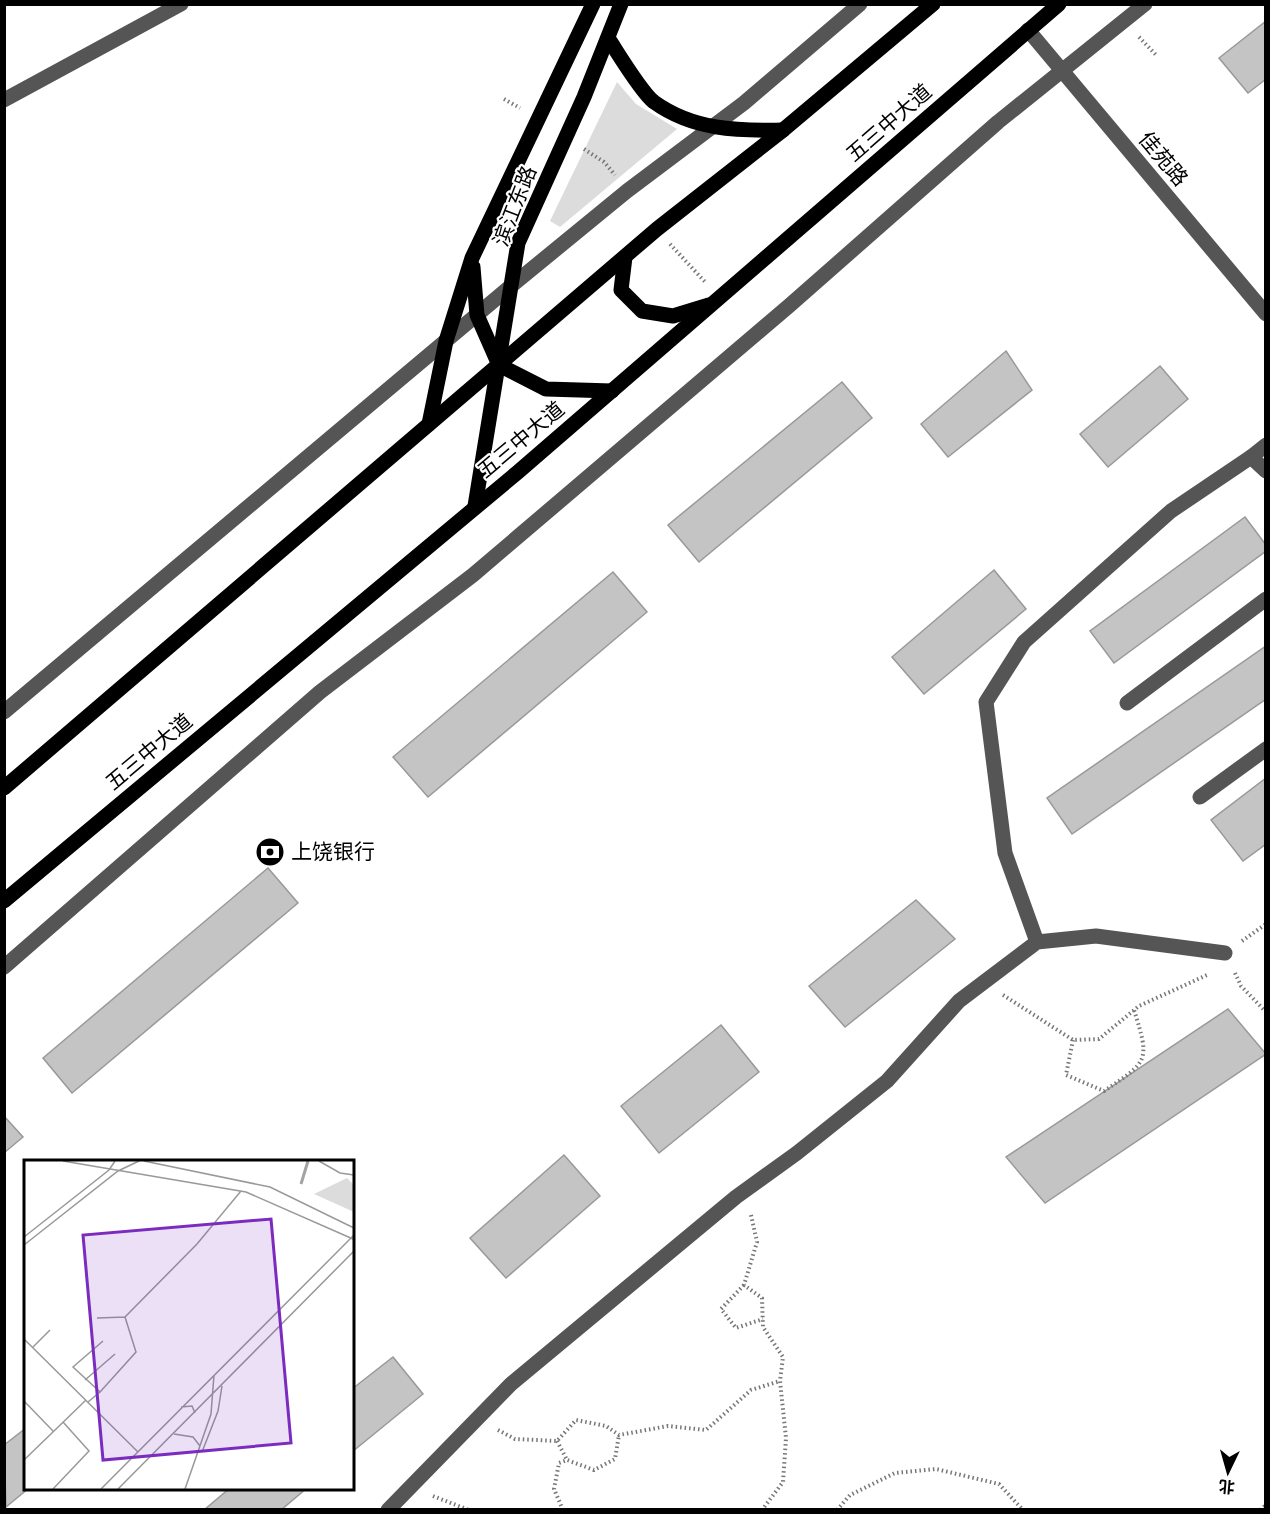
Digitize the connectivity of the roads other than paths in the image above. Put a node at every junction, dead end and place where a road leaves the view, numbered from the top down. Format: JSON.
{"nodes":[{"id":1,"x":181,"y":4,"type":"edge"},
{"id":2,"x":593,"y":4,"type":"edge"},
{"id":3,"x":621,"y":4,"type":"edge"},
{"id":4,"x":860,"y":4,"type":"edge"},
{"id":5,"x":933,"y":4,"type":"edge"},
{"id":6,"x":1059,"y":4,"type":"edge"},
{"id":7,"x":1145,"y":4,"type":"edge"},
{"id":8,"x":1028,"y":30,"type":"junction"},
{"id":9,"x":608,"y":38,"type":"junction"},
{"id":10,"x":1063,"y":70,"type":"junction"},
{"id":11,"x":4,"y":100,"type":"edge"},
{"id":12,"x":712,"y":127,"type":"junction"},
{"id":13,"x":783,"y":130,"type":"junction"},
{"id":14,"x":625,"y":257,"type":"junction"},
{"id":15,"x":472,"y":258,"type":"junction"},
{"id":16,"x":511,"y":286,"type":"junction"},
{"id":17,"x":713,"y":304,"type":"junction"},
{"id":18,"x":1266,"y":314,"type":"edge"},
{"id":19,"x":477,"y":315,"type":"junction"},
{"id":20,"x":446,"y":341,"type":"junction"},
{"id":21,"x":499,"y":365,"type":"junction"},
{"id":22,"x":612,"y":391,"type":"junction"},
{"id":23,"x":429,"y":424,"type":"junction"},
{"id":24,"x":1266,"y":445,"type":"edge"},
{"id":25,"x":1251,"y":457,"type":"junction"},
{"id":26,"x":1266,"y":471,"type":"edge"},
{"id":27,"x":475,"y":506,"type":"junction"},
{"id":28,"x":1266,"y":599,"type":"edge"},
{"id":29,"x":1127,"y":703,"type":"dead end"},
{"id":30,"x":4,"y":712,"type":"edge"},
{"id":31,"x":1266,"y":749,"type":"edge"},
{"id":32,"x":4,"y":788,"type":"edge"},
{"id":33,"x":1200,"y":797,"type":"dead end"},
{"id":34,"x":4,"y":901,"type":"edge"},
{"id":35,"x":1037,"y":942,"type":"junction"},
{"id":36,"x":1225,"y":953,"type":"dead end"},
{"id":37,"x":4,"y":967,"type":"edge"},
{"id":38,"x":388,"y":1509,"type":"edge"}],
"edges":[{"from":1,"to":11,"type":"street"},
{"from":2,"to":15,"type":"main road","name":"滨江东路"},
{"from":3,"to":9,"type":"main road","name":"滨江东路"},
{"from":4,"to":12,"type":"street"},
{"from":5,"to":13,"type":"main road"},
{"from":6,"to":8,"type":"main road","name":"五三中大道"},
{"from":7,"to":10,"type":"street"},
{"from":8,"to":10,"type":"street","name":"佳苑路"},
{"from":8,"to":17,"type":"main road","name":"五三中大道"},
{"from":9,"to":12,"type":"main road"},
{"from":9,"to":16,"type":"main road","name":"滨江东路"},
{"from":10,"to":18,"type":"street","name":"佳苑路"},
{"from":10,"to":37,"type":"street"},
{"from":12,"to":13,"type":"main road"},
{"from":12,"to":16,"type":"street"},
{"from":13,"to":14,"type":"main road"},
{"from":14,"to":17,"type":"main road"},
{"from":14,"to":21,"type":"main road"},
{"from":15,"to":19,"type":"main road"},
{"from":15,"to":20,"type":"main road","name":"滨江东路"},
{"from":16,"to":19,"type":"street"},
{"from":16,"to":21,"type":"main road","name":"滨江东路"},
{"from":17,"to":22,"type":"main road","name":"五三中大道"},
{"from":19,"to":20,"type":"street"},
{"from":19,"to":21,"type":"main road"},
{"from":20,"to":23,"type":"main road","name":"滨江东路"},
{"from":20,"to":30,"type":"street"},
{"from":21,"to":22,"type":"main road"},
{"from":21,"to":23,"type":"main road"},
{"from":21,"to":27,"type":"main road","name":"滨江东路"},
{"from":22,"to":27,"type":"main road","name":"五三中大道"},
{"from":23,"to":32,"type":"main road"},
{"from":24,"to":25,"type":"street"},
{"from":25,"to":26,"type":"street"},
{"from":25,"to":35,"type":"street"},
{"from":27,"to":34,"type":"main road","name":"五三中大道"},
{"from":28,"to":29,"type":"street"},
{"from":31,"to":33,"type":"street"},
{"from":35,"to":36,"type":"street"},
{"from":35,"to":38,"type":"street"}]}
